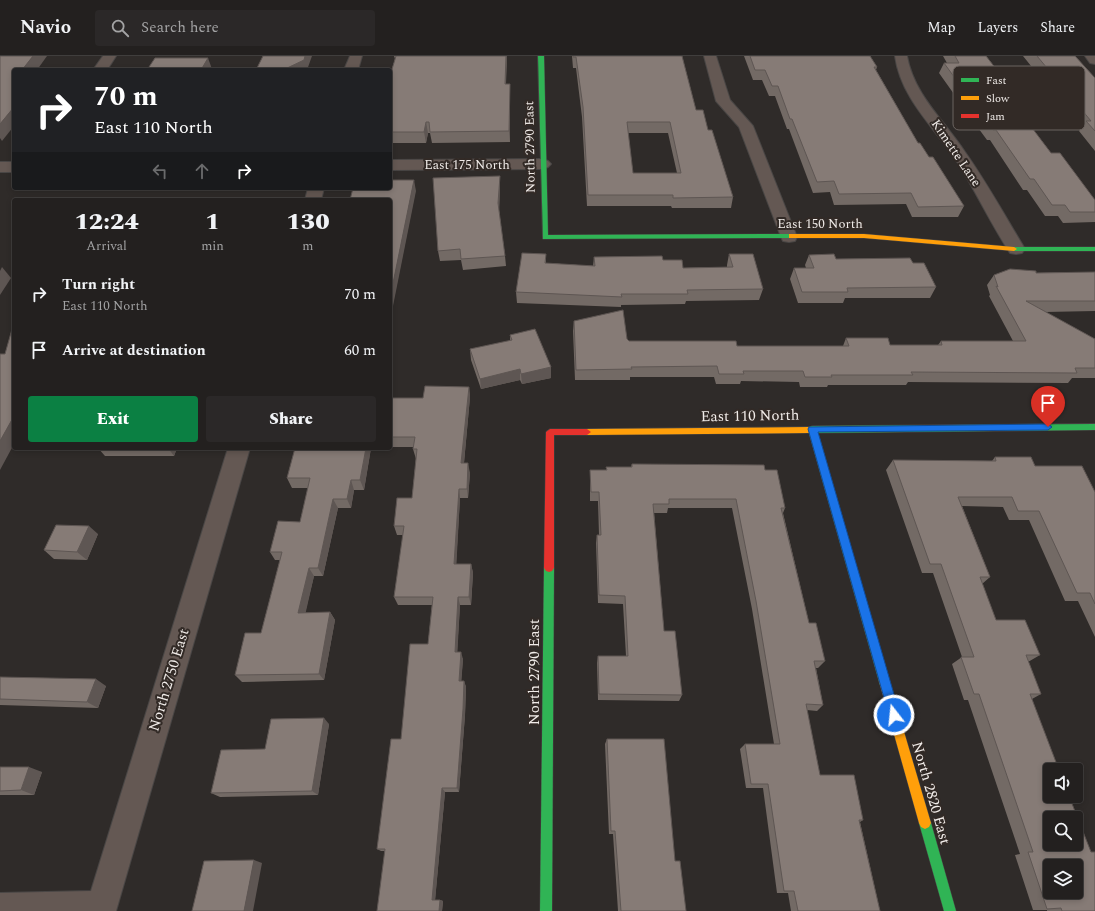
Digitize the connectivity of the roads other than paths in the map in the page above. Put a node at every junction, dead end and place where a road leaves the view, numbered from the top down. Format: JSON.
{"nodes":[{"id":1,"x":110,"y":56,"type":"edge"},
{"id":2,"x":356,"y":56,"type":"edge"},
{"id":3,"x":541,"y":56,"type":"edge"},
{"id":4,"x":710,"y":56,"type":"edge"},
{"id":5,"x":901,"y":56,"type":"edge"},
{"id":6,"x":1091,"y":56,"type":"edge"},
{"id":7,"x":1095,"y":60,"type":"edge"},
{"id":8,"x":101,"y":68,"type":"edge"},
{"id":9,"x":353,"y":68,"type":"edge"},
{"id":10,"x":543,"y":164,"type":"junction"},
{"id":11,"x":392,"y":165,"type":"edge"},
{"id":12,"x":0,"y":167,"type":"edge"},
{"id":13,"x":12,"y":167,"type":"edge"},
{"id":14,"x":545,"y":237,"type":"joint"},
{"id":15,"x":789,"y":237,"type":"junction"},
{"id":16,"x":1016,"y":248,"type":"junction"},
{"id":17,"x":1095,"y":249,"type":"edge"},
{"id":18,"x":1095,"y":426,"type":"edge"},
{"id":19,"x":812,"y":429,"type":"junction"},
{"id":20,"x":550,"y":432,"type":"joint"},
{"id":21,"x":238,"y":450,"type":"edge"},
{"id":22,"x":0,"y":908,"type":"edge"},
{"id":23,"x":101,"y":909,"type":"edge"},
{"id":24,"x":546,"y":911,"type":"edge"},
{"id":25,"x":950,"y":911,"type":"edge"}],
"edges":[{"from":1,"to":8,"type":"street"},
{"from":2,"to":9,"type":"street"},
{"from":3,"to":10,"type":"street","name":"North 2790 East"},
{"from":4,"to":15,"type":"street"},
{"from":5,"to":16,"type":"street","name":"Kimette Lane"},
{"from":6,"to":7,"type":"street"},
{"from":10,"to":11,"type":"street","name":"East 175 North"},
{"from":10,"to":14,"type":"street","name":"North 2790 East"},
{"from":12,"to":13,"type":"street"},
{"from":14,"to":15,"type":"street","name":"East 150 North"},
{"from":15,"to":16,"type":"street","name":"East 150 North"},
{"from":16,"to":17,"type":"street","name":"East 150 North"},
{"from":18,"to":19,"type":"street","name":"East 110 North"},
{"from":19,"to":20,"type":"street","name":"East 110 North"},
{"from":19,"to":25,"type":"street","name":"North 2820 East"},
{"from":20,"to":24,"type":"street","name":"North 2790 East"},
{"from":21,"to":23,"type":"street","name":"North 2750 East"},
{"from":22,"to":23,"type":"street"}]}
